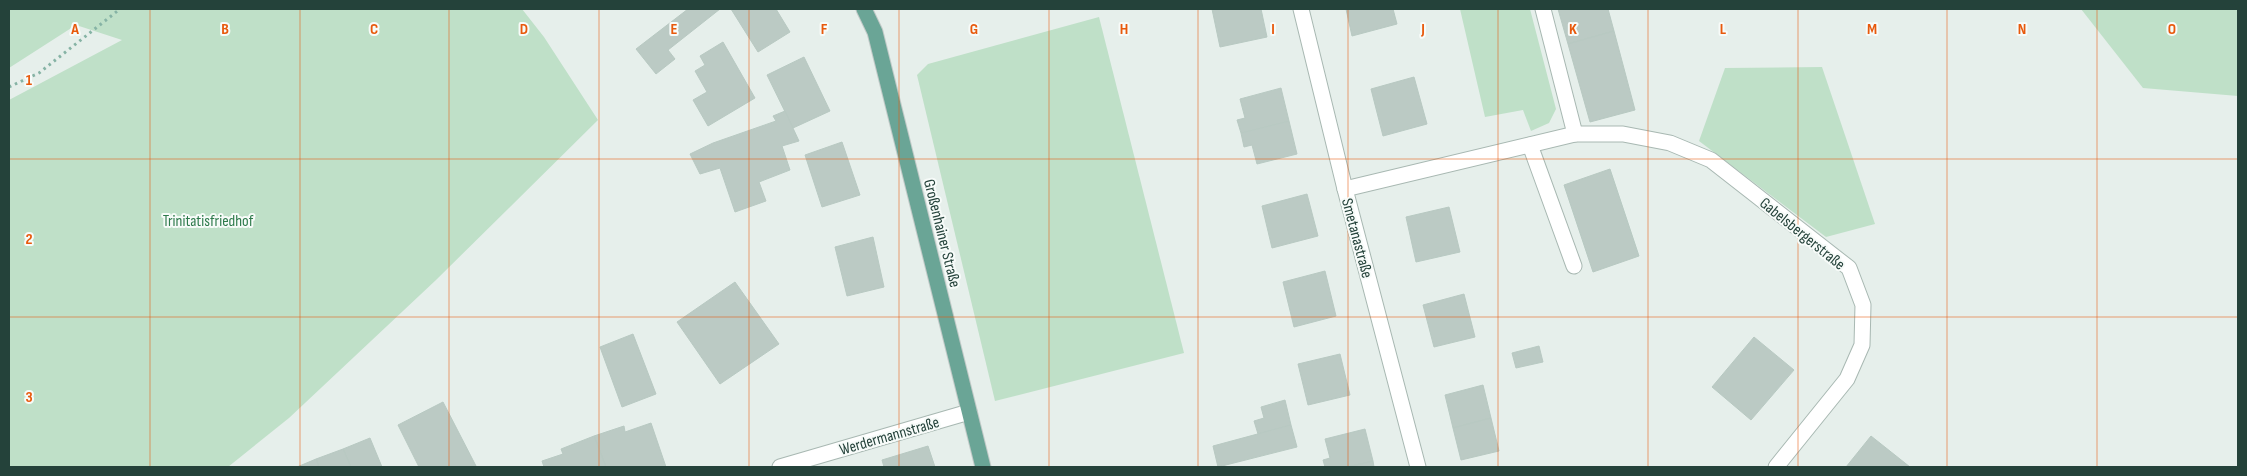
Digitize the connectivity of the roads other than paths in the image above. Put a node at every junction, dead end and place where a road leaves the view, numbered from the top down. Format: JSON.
{"nodes":[{"id":1,"x":864,"y":9,"type":"edge"},
{"id":2,"x":1301,"y":9,"type":"edge"},
{"id":3,"x":1543,"y":9,"type":"edge"},
{"id":4,"x":1575,"y":134,"type":"junction"},
{"id":5,"x":1530,"y":145,"type":"junction"},
{"id":6,"x":1345,"y":189,"type":"junction"},
{"id":7,"x":1574,"y":266,"type":"dead end"},
{"id":8,"x":969,"y":412,"type":"junction"},
{"id":9,"x":780,"y":467,"type":"edge"},
{"id":10,"x":983,"y":467,"type":"edge"},
{"id":11,"x":1418,"y":467,"type":"edge"},
{"id":12,"x":1776,"y":467,"type":"edge"}],
"edges":[{"from":1,"to":8,"type":"main road","name":"Großenhainer Straße"},
{"from":2,"to":6,"type":"street","name":"Smetanastraße"},
{"from":3,"to":4,"type":"street"},
{"from":4,"to":5,"type":"street","name":"Gabelsbergerstraße"},
{"from":4,"to":12,"type":"street","name":"Gabelsbergerstraße"},
{"from":5,"to":6,"type":"street","name":"Gabelsbergerstraße"},
{"from":5,"to":7,"type":"street"},
{"from":6,"to":11,"type":"street","name":"Smetanastraße"},
{"from":8,"to":9,"type":"street","name":"Werdermannstraße"},
{"from":8,"to":10,"type":"main road","name":"Großenhainer Straße"}]}
